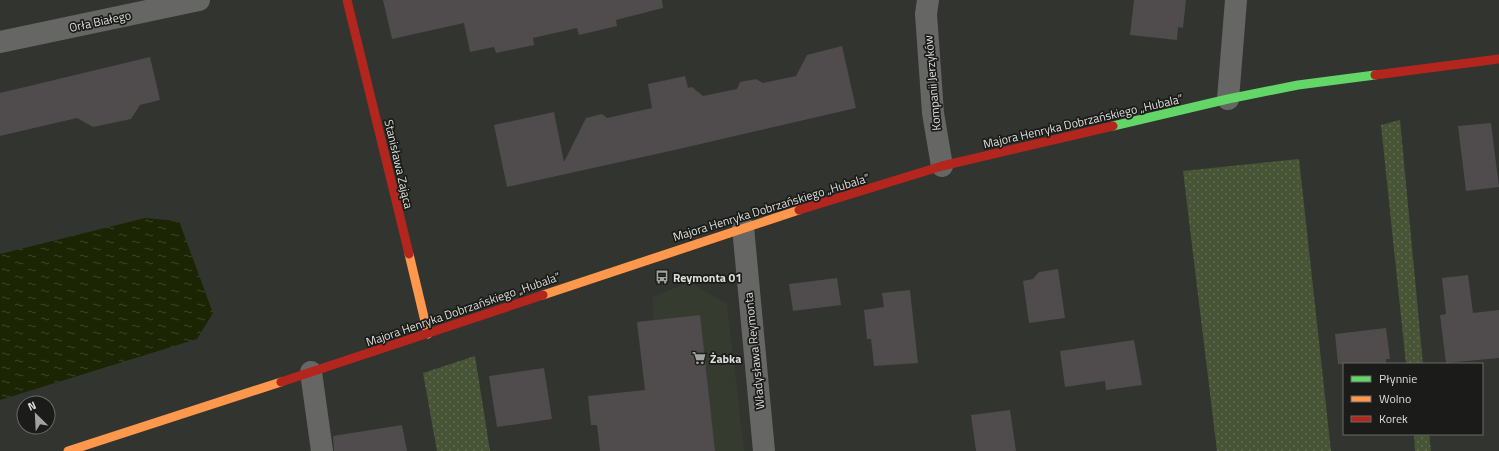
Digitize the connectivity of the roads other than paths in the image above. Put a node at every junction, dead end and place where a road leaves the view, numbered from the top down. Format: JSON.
{"nodes":[{"id":1,"x":199,"y":0,"type":"edge"},
{"id":2,"x":347,"y":0,"type":"edge"},
{"id":3,"x":928,"y":0,"type":"edge"},
{"id":4,"x":1236,"y":0,"type":"edge"},
{"id":5,"x":0,"y":42,"type":"edge"},
{"id":6,"x":1499,"y":59,"type":"edge"},
{"id":7,"x":1228,"y":99,"type":"junction"},
{"id":8,"x":942,"y":166,"type":"junction"},
{"id":9,"x":743,"y":227,"type":"junction"},
{"id":10,"x":428,"y":334,"type":"junction"},
{"id":11,"x":311,"y":372,"type":"junction"},
{"id":12,"x":68,"y":451,"type":"edge"},
{"id":13,"x":322,"y":451,"type":"edge"},
{"id":14,"x":764,"y":451,"type":"edge"}],
"edges":[{"from":1,"to":5,"type":"street","name":"Orła Białego"},
{"from":2,"to":10,"type":"street","name":"Stanisława Zająca"},
{"from":3,"to":8,"type":"street","name":"Kompanii Jerzyków"},
{"from":4,"to":7,"type":"street"},
{"from":6,"to":7,"type":"street","name":"Majora Henryka Dobrzańskiego „Hubala”"},
{"from":7,"to":8,"type":"street","name":"Majora Henryka Dobrzańskiego „Hubala”"},
{"from":8,"to":9,"type":"street","name":"Majora Henryka Dobrzańskiego „Hubala”"},
{"from":9,"to":10,"type":"street","name":"Majora Henryka Dobrzańskiego „Hubala”"},
{"from":9,"to":14,"type":"street","name":"Władysława Reymonta"},
{"from":10,"to":11,"type":"street","name":"Majora Henryka Dobrzańskiego „Hubala”"},
{"from":11,"to":12,"type":"street","name":"Majora Henryka Dobrzańskiego „Hubala”"},
{"from":11,"to":13,"type":"street"}]}
